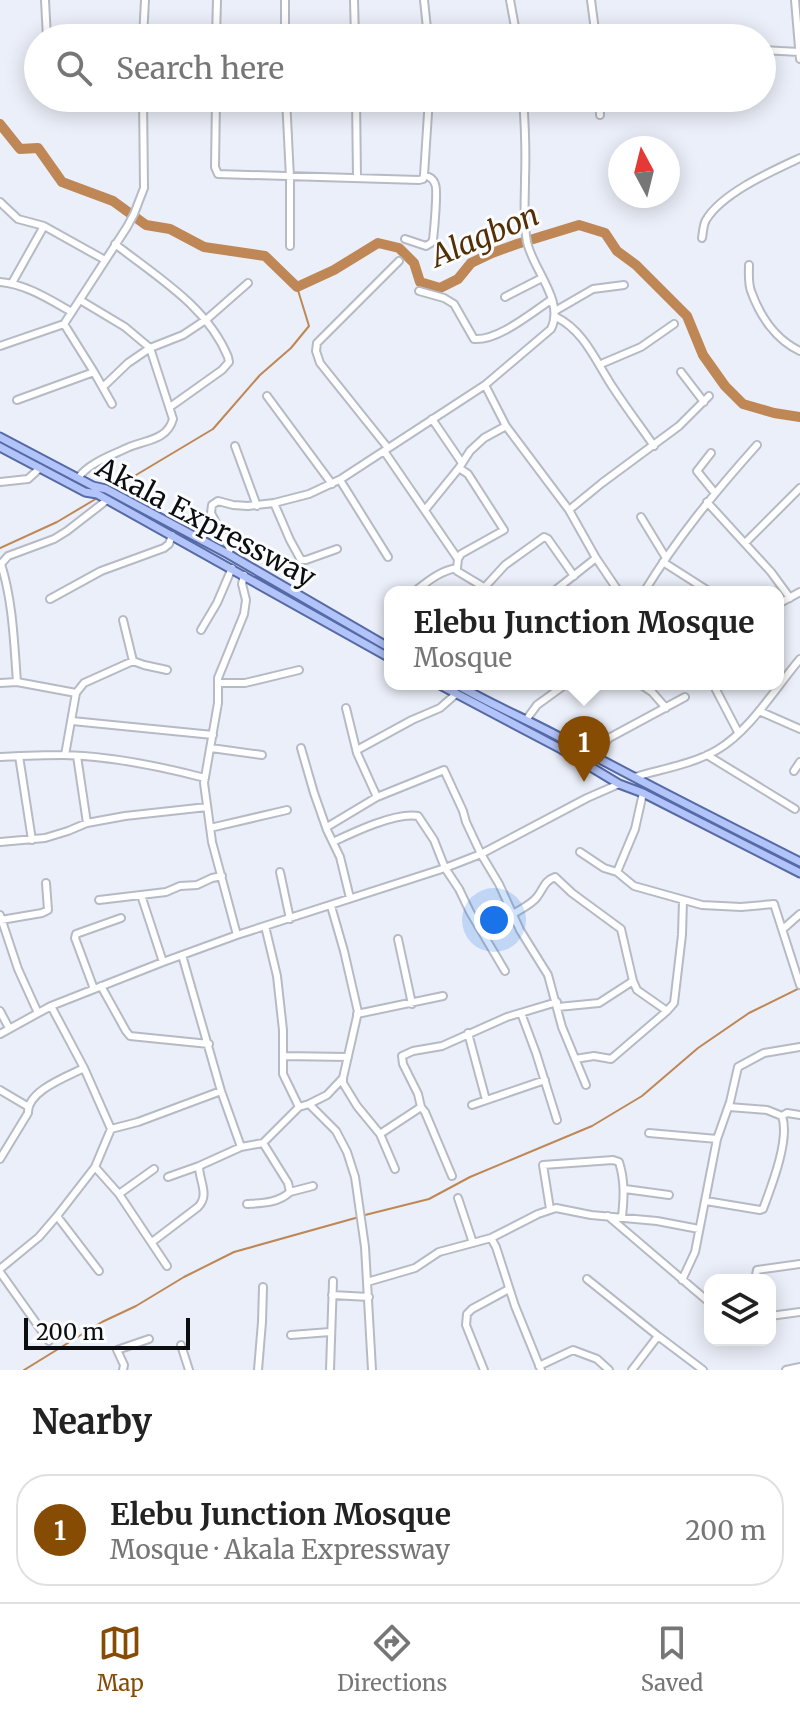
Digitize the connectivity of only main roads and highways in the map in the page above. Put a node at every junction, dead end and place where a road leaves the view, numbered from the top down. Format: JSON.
{"nodes":[{"id":1,"x":3,"y":444,"type":"edge"},
{"id":2,"x":279,"y":584,"type":"junction"},
{"id":3,"x":273,"y":592,"type":"junction"},
{"id":4,"x":384,"y":645,"type":"edge"},
{"id":5,"x":384,"y":655,"type":"edge"},
{"id":6,"x":464,"y":690,"type":"edge"},
{"id":7,"x":465,"y":690,"type":"edge"},
{"id":8,"x":565,"y":740,"type":"junction"},
{"id":9,"x":561,"y":749,"type":"junction"},
{"id":10,"x":800,"y":862,"type":"edge"},
{"id":11,"x":800,"y":873,"type":"edge"}],
"edges":[{"from":1,"to":2,"type":"main road","name":"Akala Expressway"},
{"from":1,"to":3,"type":"main road","name":"Akala Expressway"},
{"from":2,"to":3,"type":"main road"},
{"from":2,"to":4,"type":"main road","name":"Akala Expressway"},
{"from":3,"to":5,"type":"main road","name":"Akala Expressway"},
{"from":6,"to":9,"type":"main road"},
{"from":7,"to":8,"type":"main road"},
{"from":8,"to":9,"type":"main road"},
{"from":8,"to":10,"type":"main road"},
{"from":9,"to":11,"type":"main road"}]}
